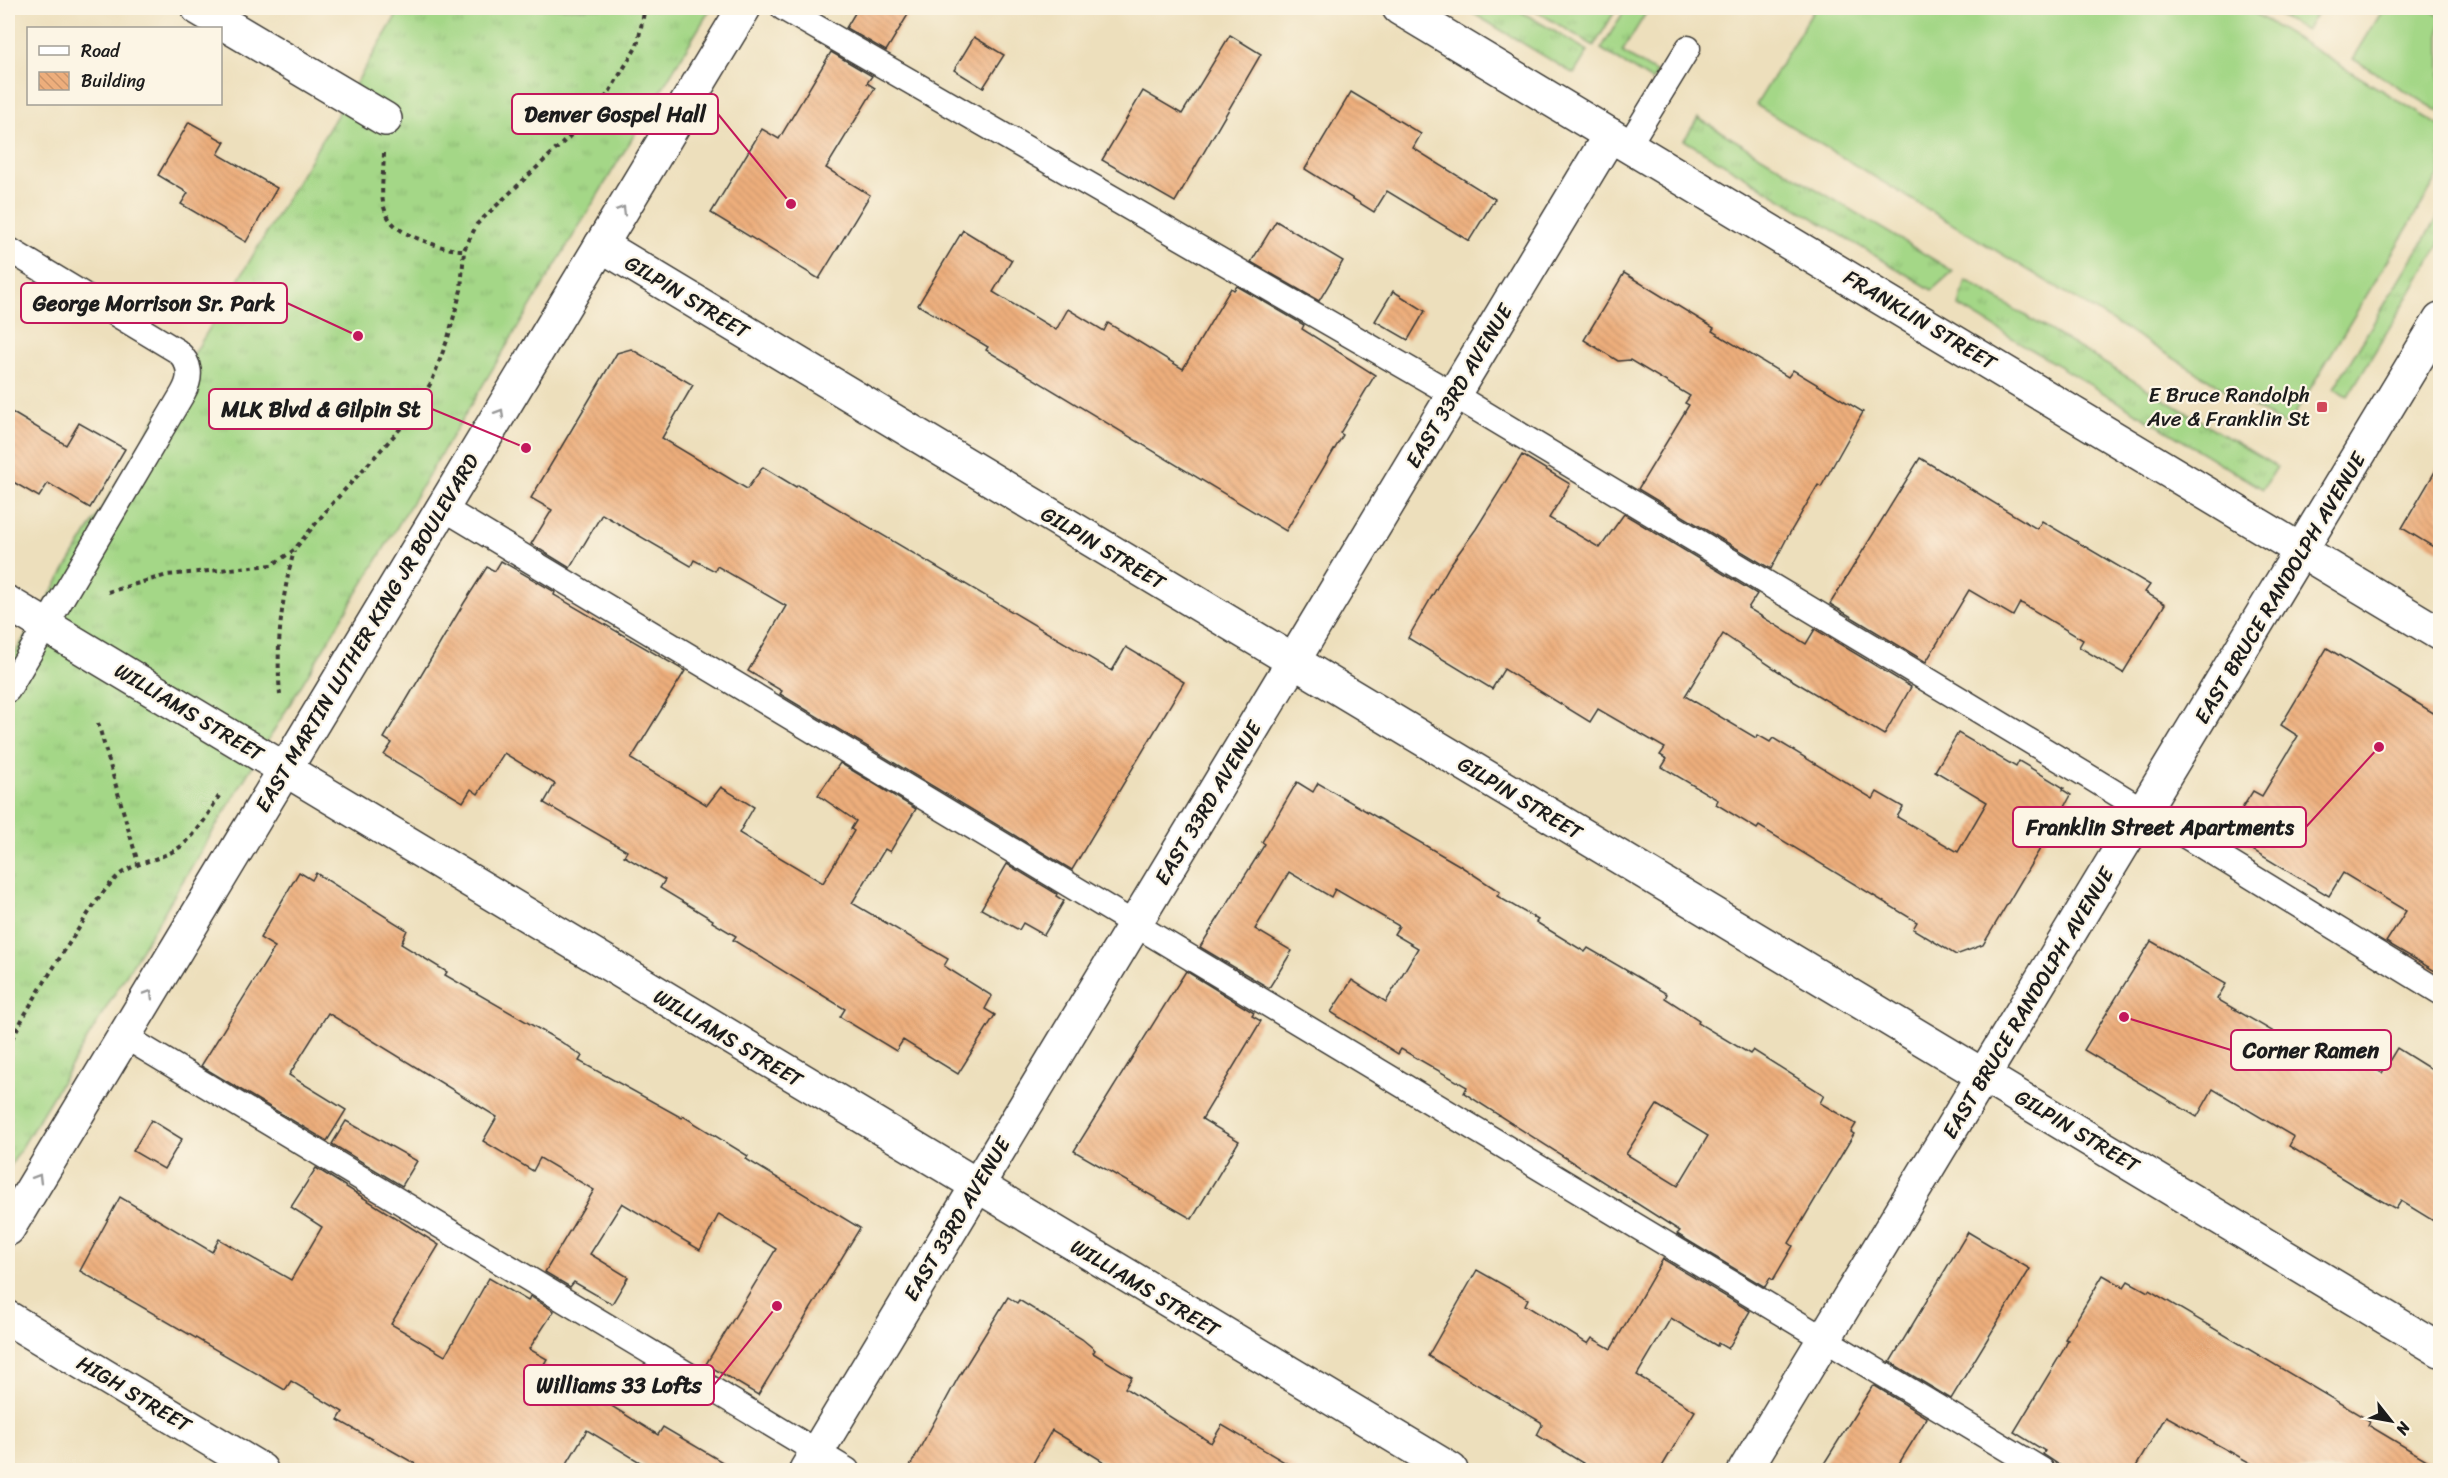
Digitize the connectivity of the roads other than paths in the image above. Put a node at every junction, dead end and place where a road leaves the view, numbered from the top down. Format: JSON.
{"nodes":[{"id":1,"x":198,"y":8,"type":"edge"},
{"id":2,"x":744,"y":8,"type":"edge"},
{"id":3,"x":783,"y":8,"type":"edge"},
{"id":4,"x":1399,"y":8,"type":"edge"},
{"id":5,"x":1688,"y":48,"type":"dead end"},
{"id":6,"x":384,"y":120,"type":"road end"},
{"id":7,"x":1619,"y":141,"type":"junction"},
{"id":8,"x":601,"y":245,"type":"junction"},
{"id":9,"x":8,"y":249,"type":"edge"},
{"id":10,"x":2440,"y":320,"type":"edge"},
{"id":11,"x":1454,"y":395,"type":"junction"},
{"id":12,"x":443,"y":508,"type":"junction"},
{"id":13,"x":2303,"y":550,"type":"junction"},
{"id":14,"x":8,"y":603,"type":"edge"},
{"id":15,"x":45,"y":626,"type":"junction"},
{"id":16,"x":2440,"y":634,"type":"edge"},
{"id":17,"x":1292,"y":662,"type":"junction"},
{"id":18,"x":8,"y":690,"type":"edge"},
{"id":19,"x":284,"y":769,"type":"junction"},
{"id":20,"x":2145,"y":811,"type":"junction"},
{"id":21,"x":1135,"y":925,"type":"junction"},
{"id":22,"x":2440,"y":992,"type":"edge"},
{"id":23,"x":124,"y":1036,"type":"junction"},
{"id":24,"x":1985,"y":1075,"type":"junction"},
{"id":25,"x":977,"y":1188,"type":"junction"},
{"id":26,"x":8,"y":1228,"type":"edge"},
{"id":27,"x":8,"y":1318,"type":"edge"},
{"id":28,"x":1824,"y":1340,"type":"junction"},
{"id":29,"x":2440,"y":1350,"type":"edge"},
{"id":30,"x":811,"y":1462,"type":"edge"},
{"id":31,"x":261,"y":1470,"type":"edge"},
{"id":32,"x":847,"y":1470,"type":"edge"},
{"id":33,"x":1450,"y":1470,"type":"edge"},
{"id":34,"x":1745,"y":1470,"type":"edge"},
{"id":35,"x":2042,"y":1470,"type":"edge"}],
"edges":[{"from":1,"to":6,"type":"street"},
{"from":8,"to":2,"type":"street","name":"EAST MARTIN LUTHER KING JR BOULEVARD","one_way":true},
{"from":3,"to":11,"type":"lane"},
{"from":4,"to":7,"type":"street","name":"FRANKLIN STREET"},
{"from":5,"to":7,"type":"lane"},
{"from":7,"to":11,"type":"street","name":"EAST 33RD AVENUE"},
{"from":7,"to":13,"type":"street","name":"FRANKLIN STREET"},
{"from":12,"to":8,"type":"street","name":"EAST MARTIN LUTHER KING JR BOULEVARD","one_way":true},
{"from":8,"to":17,"type":"street","name":"GILPIN STREET"},
{"from":9,"to":15,"type":"lane"},
{"from":10,"to":13,"type":"street","name":"EAST BRUCE RANDOLPH AVENUE"},
{"from":11,"to":17,"type":"street","name":"EAST 33RD AVENUE"},
{"from":11,"to":20,"type":"lane"},
{"from":12,"to":19,"type":"street","name":"EAST MARTIN LUTHER KING JR BOULEVARD"},
{"from":12,"to":21,"type":"lane"},
{"from":13,"to":16,"type":"street","name":"FRANKLIN STREET"},
{"from":13,"to":20,"type":"street","name":"EAST BRUCE RANDOLPH AVENUE"},
{"from":14,"to":15,"type":"street","name":"WILLIAMS STREET"},
{"from":15,"to":18,"type":"lane"},
{"from":15,"to":19,"type":"street","name":"WILLIAMS STREET"},
{"from":17,"to":21,"type":"street","name":"EAST 33RD AVENUE"},
{"from":17,"to":24,"type":"street","name":"GILPIN STREET"},
{"from":23,"to":19,"type":"street","name":"EAST MARTIN LUTHER KING JR BOULEVARD","one_way":true},
{"from":19,"to":25,"type":"street","name":"WILLIAMS STREET"},
{"from":20,"to":22,"type":"lane"},
{"from":20,"to":24,"type":"street","name":"EAST BRUCE RANDOLPH AVENUE"},
{"from":21,"to":25,"type":"street","name":"EAST 33RD AVENUE"},
{"from":21,"to":28,"type":"lane"},
{"from":26,"to":23,"type":"street","name":"EAST MARTIN LUTHER KING JR BOULEVARD","one_way":true},
{"from":23,"to":30,"type":"lane"},
{"from":24,"to":28,"type":"street","name":"EAST BRUCE RANDOLPH AVENUE"},
{"from":24,"to":29,"type":"street","name":"GILPIN STREET"},
{"from":25,"to":30,"type":"street","name":"EAST 33RD AVENUE"},
{"from":25,"to":33,"type":"street","name":"WILLIAMS STREET"},
{"from":27,"to":31,"type":"street","name":"HIGH STREET"},
{"from":28,"to":34,"type":"street","name":"EAST BRUCE RANDOLPH AVENUE"},
{"from":28,"to":35,"type":"lane"},
{"from":30,"to":32,"type":"lane"}]}
